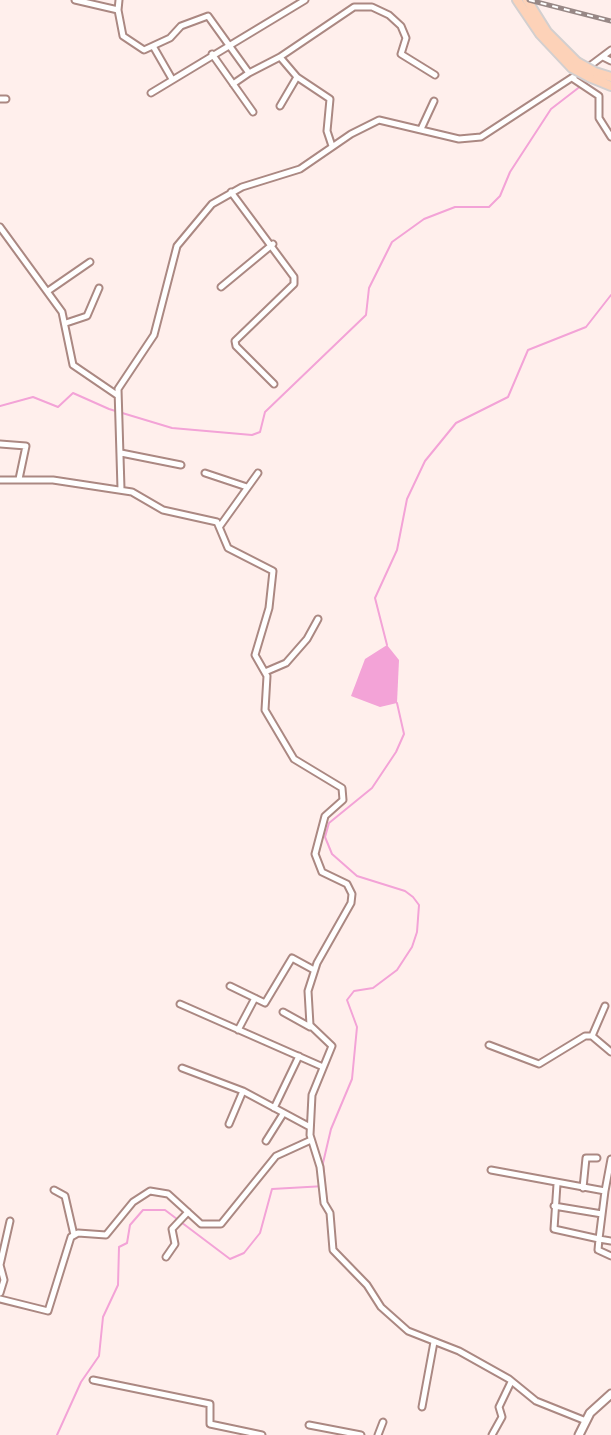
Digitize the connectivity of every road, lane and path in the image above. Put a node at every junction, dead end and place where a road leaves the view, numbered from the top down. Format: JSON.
{"nodes":[{"id":1,"x":75,"y":0,"type":"edge"},
{"id":2,"x":119,"y":0,"type":"edge"},
{"id":3,"x":305,"y":0,"type":"edge"},
{"id":4,"x":517,"y":0,"type":"edge"},
{"id":5,"x":527,"y":0,"type":"edge"},
{"id":6,"x":118,"y":10,"type":"junction"},
{"id":7,"x":530,"y":12,"type":"junction"},
{"id":8,"x":230,"y":45,"type":"junction"},
{"id":9,"x":153,"y":46,"type":"junction"},
{"id":10,"x":611,"y":50,"type":"edge"},
{"id":11,"x":212,"y":54,"type":"junction"},
{"id":12,"x":280,"y":57,"type":"junction"},
{"id":13,"x":603,"y":57,"type":"junction"},
{"id":14,"x":611,"y":61,"type":"edge"},
{"id":15,"x":249,"y":73,"type":"junction"},
{"id":16,"x":592,"y":74,"type":"junction"},
{"id":17,"x":435,"y":75,"type":"dead end"},
{"id":18,"x":297,"y":77,"type":"junction"},
{"id":19,"x":611,"y":77,"type":"edge"},
{"id":20,"x":572,"y":78,"type":"junction"},
{"id":21,"x":172,"y":80,"type":"junction"},
{"id":22,"x":233,"y":84,"type":"junction"},
{"id":23,"x":611,"y":86,"type":"edge"},
{"id":24,"x":151,"y":93,"type":"dead end"},
{"id":25,"x":434,"y":101,"type":"dead end"},
{"id":26,"x":280,"y":106,"type":"dead end"},
{"id":27,"x":253,"y":112,"type":"dead end"},
{"id":28,"x":421,"y":129,"type":"junction"},
{"id":29,"x":611,"y":137,"type":"edge"},
{"id":30,"x":332,"y":146,"type":"junction"},
{"id":31,"x":231,"y":192,"type":"junction"},
{"id":32,"x":0,"y":227,"type":"edge"},
{"id":33,"x":273,"y":244,"type":"junction"},
{"id":34,"x":90,"y":262,"type":"dead end"},
{"id":35,"x":221,"y":287,"type":"dead end"},
{"id":36,"x":99,"y":288,"type":"dead end"},
{"id":37,"x":48,"y":291,"type":"junction"},
{"id":38,"x":66,"y":323,"type":"junction"},
{"id":39,"x":274,"y":384,"type":"dead end"},
{"id":40,"x":117,"y":395,"type":"junction"},
{"id":41,"x":0,"y":444,"type":"edge"},
{"id":42,"x":121,"y":453,"type":"junction"},
{"id":43,"x":181,"y":465,"type":"dead end"},
{"id":44,"x":205,"y":473,"type":"dead end"},
{"id":45,"x":258,"y":473,"type":"dead end"},
{"id":46,"x":19,"y":479,"type":"junction"},
{"id":47,"x":0,"y":480,"type":"edge"},
{"id":48,"x":247,"y":487,"type":"junction"},
{"id":49,"x":121,"y":489,"type":"junction"},
{"id":50,"x":220,"y":526,"type":"junction"},
{"id":51,"x":318,"y":619,"type":"dead end"},
{"id":52,"x":265,"y":672,"type":"junction"},
{"id":53,"x":314,"y":970,"type":"junction"},
{"id":54,"x":230,"y":986,"type":"dead end"},
{"id":55,"x":255,"y":998,"type":"junction"},
{"id":56,"x":180,"y":1004,"type":"dead end"},
{"id":57,"x":605,"y":1006,"type":"dead end"},
{"id":58,"x":283,"y":1012,"type":"dead end"},
{"id":59,"x":311,"y":1028,"type":"junction"},
{"id":60,"x":238,"y":1030,"type":"junction"},
{"id":61,"x":592,"y":1036,"type":"junction"},
{"id":62,"x":489,"y":1045,"type":"dead end"},
{"id":63,"x":611,"y":1052,"type":"edge"},
{"id":64,"x":299,"y":1056,"type":"junction"},
{"id":65,"x":323,"y":1067,"type":"junction"},
{"id":66,"x":182,"y":1068,"type":"dead end"},
{"id":67,"x":243,"y":1091,"type":"junction"},
{"id":68,"x":274,"y":1108,"type":"junction"},
{"id":69,"x":283,"y":1114,"type":"junction"},
{"id":70,"x":229,"y":1124,"type":"dead end"},
{"id":71,"x":310,"y":1127,"type":"junction"},
{"id":72,"x":311,"y":1140,"type":"junction"},
{"id":73,"x":266,"y":1141,"type":"dead end"},
{"id":74,"x":597,"y":1158,"type":"dead end"},
{"id":75,"x":611,"y":1159,"type":"edge"},
{"id":76,"x":491,"y":1170,"type":"dead end"},
{"id":77,"x":557,"y":1184,"type":"junction"},
{"id":78,"x":583,"y":1188,"type":"junction"},
{"id":79,"x":54,"y":1190,"type":"dead end"},
{"id":80,"x":605,"y":1191,"type":"junction"},
{"id":81,"x":608,"y":1201,"type":"edge"},
{"id":82,"x":554,"y":1206,"type":"junction"},
{"id":83,"x":188,"y":1212,"type":"junction"},
{"id":84,"x":602,"y":1214,"type":"junction"},
{"id":85,"x":10,"y":1221,"type":"dead end"},
{"id":86,"x":74,"y":1235,"type":"junction"},
{"id":87,"x":599,"y":1239,"type":"junction"},
{"id":88,"x":611,"y":1241,"type":"edge"},
{"id":89,"x":611,"y":1256,"type":"edge"},
{"id":90,"x":166,"y":1257,"type":"dead end"},
{"id":91,"x":0,"y":1293,"type":"edge"},
{"id":92,"x":0,"y":1299,"type":"edge"},
{"id":93,"x":434,"y":1342,"type":"junction"},
{"id":94,"x":93,"y":1380,"type":"dead end"},
{"id":95,"x":511,"y":1382,"type":"junction"},
{"id":96,"x":611,"y":1394,"type":"edge"},
{"id":97,"x":422,"y":1407,"type":"dead end"},
{"id":98,"x":586,"y":1421,"type":"junction"},
{"id":99,"x":383,"y":1422,"type":"dead end"},
{"id":100,"x":309,"y":1425,"type":"dead end"},
{"id":101,"x":262,"y":1435,"type":"edge"},
{"id":102,"x":361,"y":1435,"type":"edge"},
{"id":103,"x":378,"y":1435,"type":"edge"},
{"id":104,"x":492,"y":1435,"type":"edge"},
{"id":105,"x":579,"y":1435,"type":"edge"}],
"edges":[{"from":1,"to":6,"type":"street"},
{"from":2,"to":6,"type":"street"},
{"from":3,"to":8,"type":"street"},
{"from":4,"to":7,"type":"main road"},
{"from":5,"to":7,"type":"main road"},
{"from":6,"to":9,"type":"street"},
{"from":7,"to":16,"type":"main road","bridge":true},
{"from":8,"to":9,"type":"street"},
{"from":8,"to":11,"type":"street"},
{"from":8,"to":15,"type":"street"},
{"from":9,"to":21,"type":"street"},
{"from":10,"to":13,"type":"street"},
{"from":11,"to":21,"type":"street"},
{"from":11,"to":22,"type":"street"},
{"from":12,"to":15,"type":"street"},
{"from":12,"to":17,"type":"street"},
{"from":12,"to":18,"type":"street"},
{"from":13,"to":14,"type":"street"},
{"from":13,"to":20,"type":"street"},
{"from":15,"to":22,"type":"street"},
{"from":16,"to":19,"type":"main road"},
{"from":16,"to":23,"type":"main road"},
{"from":18,"to":26,"type":"street"},
{"from":18,"to":30,"type":"street"},
{"from":20,"to":28,"type":"street"},
{"from":20,"to":29,"type":"street"},
{"from":21,"to":24,"type":"street"},
{"from":22,"to":27,"type":"street"},
{"from":25,"to":28,"type":"street"},
{"from":28,"to":30,"type":"street"},
{"from":30,"to":31,"type":"street"},
{"from":31,"to":33,"type":"street"},
{"from":31,"to":40,"type":"street"},
{"from":32,"to":37,"type":"street"},
{"from":33,"to":35,"type":"street"},
{"from":33,"to":39,"type":"street"},
{"from":34,"to":37,"type":"street"},
{"from":36,"to":38,"type":"street"},
{"from":37,"to":38,"type":"street"},
{"from":38,"to":40,"type":"street"},
{"from":40,"to":42,"type":"street"},
{"from":41,"to":46,"type":"street"},
{"from":42,"to":43,"type":"street"},
{"from":42,"to":49,"type":"street"},
{"from":44,"to":48,"type":"street"},
{"from":45,"to":48,"type":"street"},
{"from":46,"to":47,"type":"street"},
{"from":46,"to":49,"type":"street"},
{"from":48,"to":50,"type":"street"},
{"from":49,"to":50,"type":"street"},
{"from":50,"to":52,"type":"street"},
{"from":51,"to":52,"type":"street"},
{"from":52,"to":53,"type":"street"},
{"from":53,"to":55,"type":"street"},
{"from":53,"to":59,"type":"street"},
{"from":54,"to":55,"type":"street"},
{"from":55,"to":60,"type":"street"},
{"from":56,"to":60,"type":"street"},
{"from":57,"to":61,"type":"street"},
{"from":58,"to":59,"type":"street"},
{"from":59,"to":65,"type":"street"},
{"from":60,"to":64,"type":"street"},
{"from":61,"to":62,"type":"street"},
{"from":61,"to":63,"type":"street"},
{"from":64,"to":65,"type":"street"},
{"from":64,"to":68,"type":"street"},
{"from":65,"to":71,"type":"street"},
{"from":66,"to":67,"type":"street"},
{"from":67,"to":68,"type":"street"},
{"from":67,"to":70,"type":"street"},
{"from":68,"to":69,"type":"street"},
{"from":69,"to":71,"type":"street"},
{"from":69,"to":73,"type":"street"},
{"from":71,"to":72,"type":"street"},
{"from":72,"to":83,"type":"street"},
{"from":72,"to":93,"type":"street"},
{"from":74,"to":78,"type":"street"},
{"from":75,"to":80,"type":"street"},
{"from":76,"to":77,"type":"street"},
{"from":77,"to":78,"type":"street"},
{"from":77,"to":82,"type":"street"},
{"from":78,"to":80,"type":"street"},
{"from":79,"to":86,"type":"street"},
{"from":80,"to":81,"type":"street"},
{"from":81,"to":84,"type":"street"},
{"from":82,"to":84,"type":"street"},
{"from":82,"to":87,"type":"street"},
{"from":83,"to":86,"type":"street"},
{"from":83,"to":90,"type":"street"},
{"from":84,"to":87,"type":"street"},
{"from":85,"to":91,"type":"street"},
{"from":86,"to":92,"type":"street"},
{"from":87,"to":88,"type":"street"},
{"from":87,"to":89,"type":"street"},
{"from":93,"to":95,"type":"street"},
{"from":93,"to":97,"type":"street"},
{"from":94,"to":101,"type":"street"},
{"from":95,"to":98,"type":"street"},
{"from":95,"to":104,"type":"street"},
{"from":96,"to":98,"type":"street"},
{"from":98,"to":105,"type":"street"},
{"from":99,"to":103,"type":"street"},
{"from":100,"to":102,"type":"street"}]}
